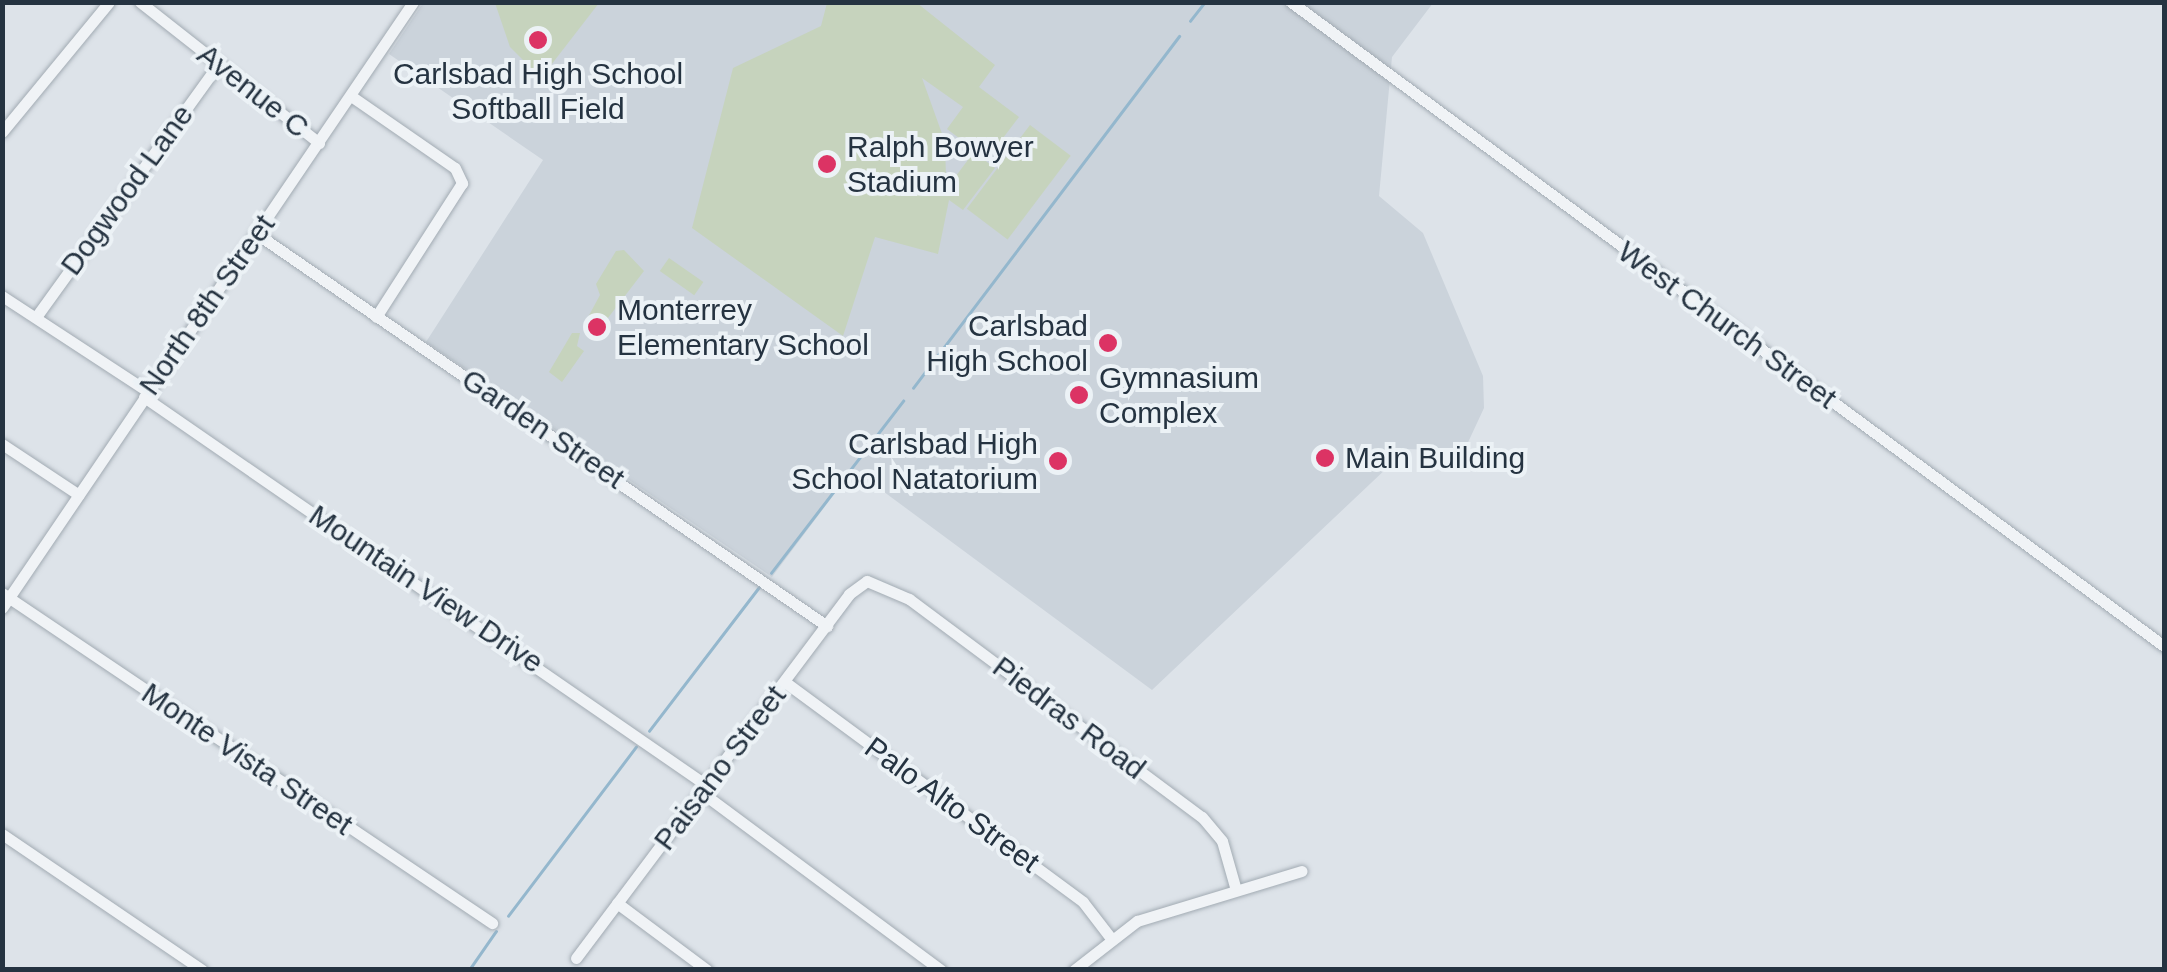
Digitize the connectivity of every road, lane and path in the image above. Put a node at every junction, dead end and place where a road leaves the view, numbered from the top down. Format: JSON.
{"nodes":[{"id":1,"x":109,"y":2,"type":"edge"},
{"id":2,"x":140,"y":2,"type":"edge"},
{"id":3,"x":1291,"y":2,"type":"edge"},
{"id":4,"x":407,"y":5,"type":"edge"},
{"id":5,"x":218,"y":63,"type":"junction"},
{"id":6,"x":351,"y":96,"type":"junction"},
{"id":7,"x":2,"y":132,"type":"edge"},
{"id":8,"x":318,"y":143,"type":"junction"},
{"id":9,"x":257,"y":234,"type":"junction"},
{"id":10,"x":2,"y":296,"type":"edge"},
{"id":11,"x":36,"y":317,"type":"junction"},
{"id":12,"x":376,"y":318,"type":"junction"},
{"id":13,"x":146,"y":394,"type":"junction"},
{"id":14,"x":2,"y":444,"type":"edge"},
{"id":15,"x":79,"y":495,"type":"junction"},
{"id":16,"x":866,"y":581,"type":"joint"},
{"id":17,"x":5,"y":600,"type":"edge"},
{"id":18,"x":827,"y":626,"type":"junction"},
{"id":19,"x":2164,"y":646,"type":"edge"},
{"id":20,"x":784,"y":682,"type":"junction"},
{"id":21,"x":704,"y":788,"type":"junction"},
{"id":22,"x":2,"y":834,"type":"edge"},
{"id":23,"x":1302,"y":871,"type":"dead end"},
{"id":24,"x":1236,"y":890,"type":"junction"},
{"id":25,"x":617,"y":903,"type":"junction"},
{"id":26,"x":492,"y":924,"type":"dead end"},
{"id":27,"x":1110,"y":937,"type":"junction"},
{"id":28,"x":576,"y":958,"type":"dead end"},
{"id":29,"x":202,"y":970,"type":"edge"},
{"id":30,"x":707,"y":970,"type":"edge"},
{"id":31,"x":942,"y":970,"type":"edge"},
{"id":32,"x":1074,"y":970,"type":"edge"}],
"edges":[{"from":1,"to":7,"type":"street"},
{"from":2,"to":5,"type":"street","name":"Avenue C"},
{"from":3,"to":19,"type":"street","name":"West Church Street"},
{"from":4,"to":6,"type":"street","name":"North 8th Street"},
{"from":5,"to":8,"type":"street","name":"Avenue C"},
{"from":5,"to":11,"type":"street","name":"Dogwood Lane"},
{"from":6,"to":8,"type":"street","name":"North 8th Street"},
{"from":6,"to":12,"type":"street"},
{"from":8,"to":9,"type":"street","name":"North 8th Street"},
{"from":9,"to":12,"type":"street","name":"Garden Street"},
{"from":9,"to":13,"type":"street","name":"North 8th Street"},
{"from":10,"to":11,"type":"street","name":"Mountain View Drive"},
{"from":11,"to":13,"type":"street","name":"Mountain View Drive"},
{"from":12,"to":18,"type":"street","name":"Garden Street"},
{"from":13,"to":15,"type":"street","name":"North 8th Street"},
{"from":13,"to":21,"type":"street","name":"Mountain View Drive"},
{"from":14,"to":15,"type":"street"},
{"from":15,"to":17,"type":"street","name":"North 8th Street"},
{"from":16,"to":18,"type":"street","name":"Paisano Street"},
{"from":16,"to":24,"type":"street","name":"Piedras Road"},
{"from":17,"to":26,"type":"street","name":"Monte Vista Street"},
{"from":18,"to":20,"type":"street","name":"Paisano Street"},
{"from":20,"to":21,"type":"street","name":"Paisano Street"},
{"from":20,"to":27,"type":"street","name":"Palo Alto Street"},
{"from":21,"to":25,"type":"street","name":"Paisano Street"},
{"from":21,"to":31,"type":"street","name":"Mountain View Drive"},
{"from":22,"to":29,"type":"street"},
{"from":23,"to":24,"type":"street"},
{"from":24,"to":27,"type":"street"},
{"from":25,"to":28,"type":"street","name":"Paisano Street"},
{"from":25,"to":30,"type":"street"},
{"from":27,"to":32,"type":"street"}]}
